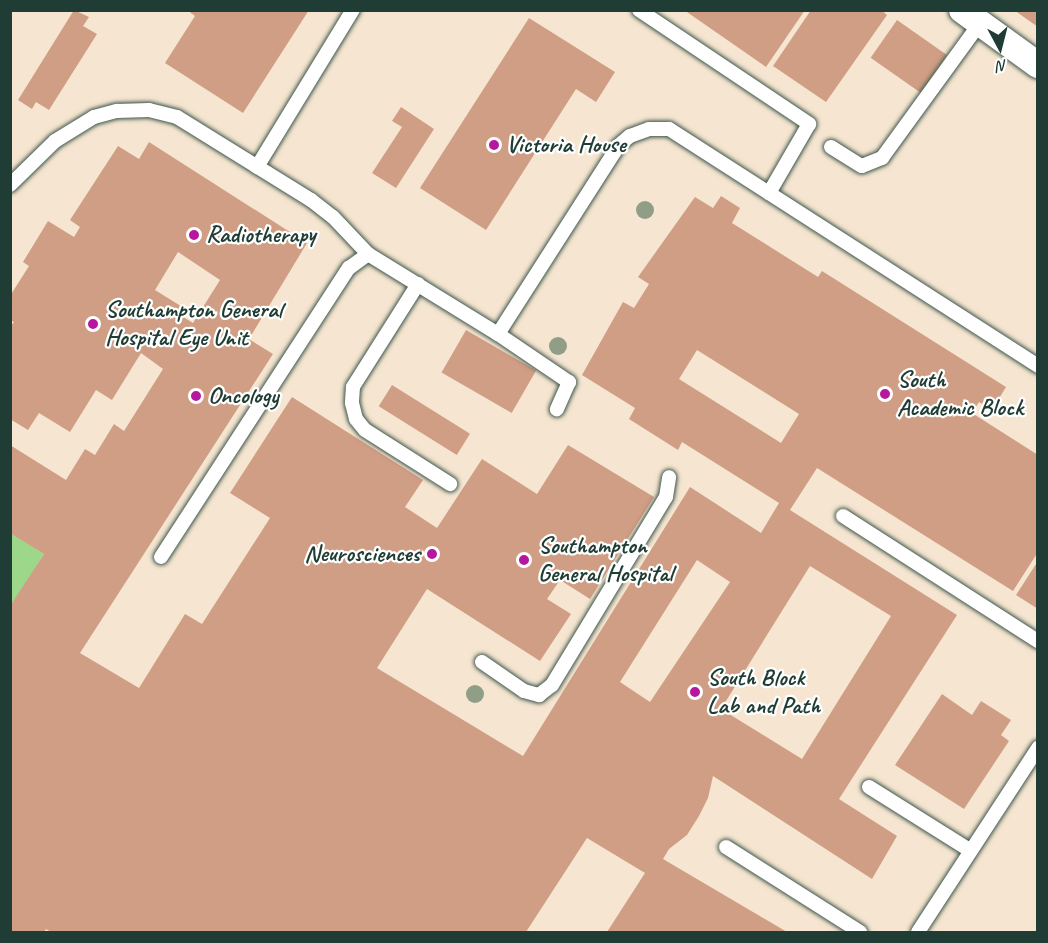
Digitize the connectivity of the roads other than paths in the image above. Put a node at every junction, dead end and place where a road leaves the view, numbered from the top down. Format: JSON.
{"nodes":[{"id":1,"x":353,"y":10,"type":"edge"},
{"id":2,"x":639,"y":10,"type":"edge"},
{"id":3,"x":971,"y":17,"type":"edge"},
{"id":4,"x":1038,"y":65,"type":"edge"},
{"id":5,"x":831,"y":147,"type":"dead end"},
{"id":6,"x":257,"y":166,"type":"junction"},
{"id":7,"x":10,"y":185,"type":"edge"},
{"id":8,"x":769,"y":193,"type":"junction"},
{"id":9,"x":368,"y":254,"type":"junction"},
{"id":10,"x":418,"y":284,"type":"junction"},
{"id":11,"x":498,"y":334,"type":"junction"},
{"id":12,"x":1038,"y":366,"type":"edge"},
{"id":13,"x":557,"y":409,"type":"dead end"},
{"id":14,"x":669,"y":477,"type":"dead end"},
{"id":15,"x":450,"y":484,"type":"dead end"},
{"id":16,"x":843,"y":516,"type":"dead end"},
{"id":17,"x":160,"y":557,"type":"dead end"},
{"id":18,"x":1038,"y":640,"type":"edge"},
{"id":19,"x":482,"y":662,"type":"dead end"},
{"id":20,"x":1038,"y":748,"type":"edge"},
{"id":21,"x":869,"y":787,"type":"dead end"},
{"id":22,"x":726,"y":847,"type":"dead end"},
{"id":23,"x":971,"y":851,"type":"junction"},
{"id":24,"x":860,"y":933,"type":"edge"},
{"id":25,"x":918,"y":933,"type":"edge"}],
"edges":[{"from":1,"to":6,"type":"lane"},
{"from":2,"to":8,"type":"lane"},
{"from":3,"to":4,"type":"street"},
{"from":3,"to":5,"type":"lane"},
{"from":6,"to":7,"type":"lane"},
{"from":6,"to":9,"type":"lane"},
{"from":8,"to":11,"type":"lane"},
{"from":8,"to":12,"type":"lane"},
{"from":9,"to":10,"type":"lane"},
{"from":9,"to":17,"type":"lane"},
{"from":10,"to":11,"type":"lane"},
{"from":10,"to":15,"type":"lane"},
{"from":11,"to":13,"type":"lane"},
{"from":14,"to":19,"type":"lane"},
{"from":16,"to":18,"type":"lane"},
{"from":20,"to":23,"type":"lane"},
{"from":21,"to":23,"type":"lane"},
{"from":22,"to":24,"type":"lane"},
{"from":23,"to":25,"type":"lane"}]}
